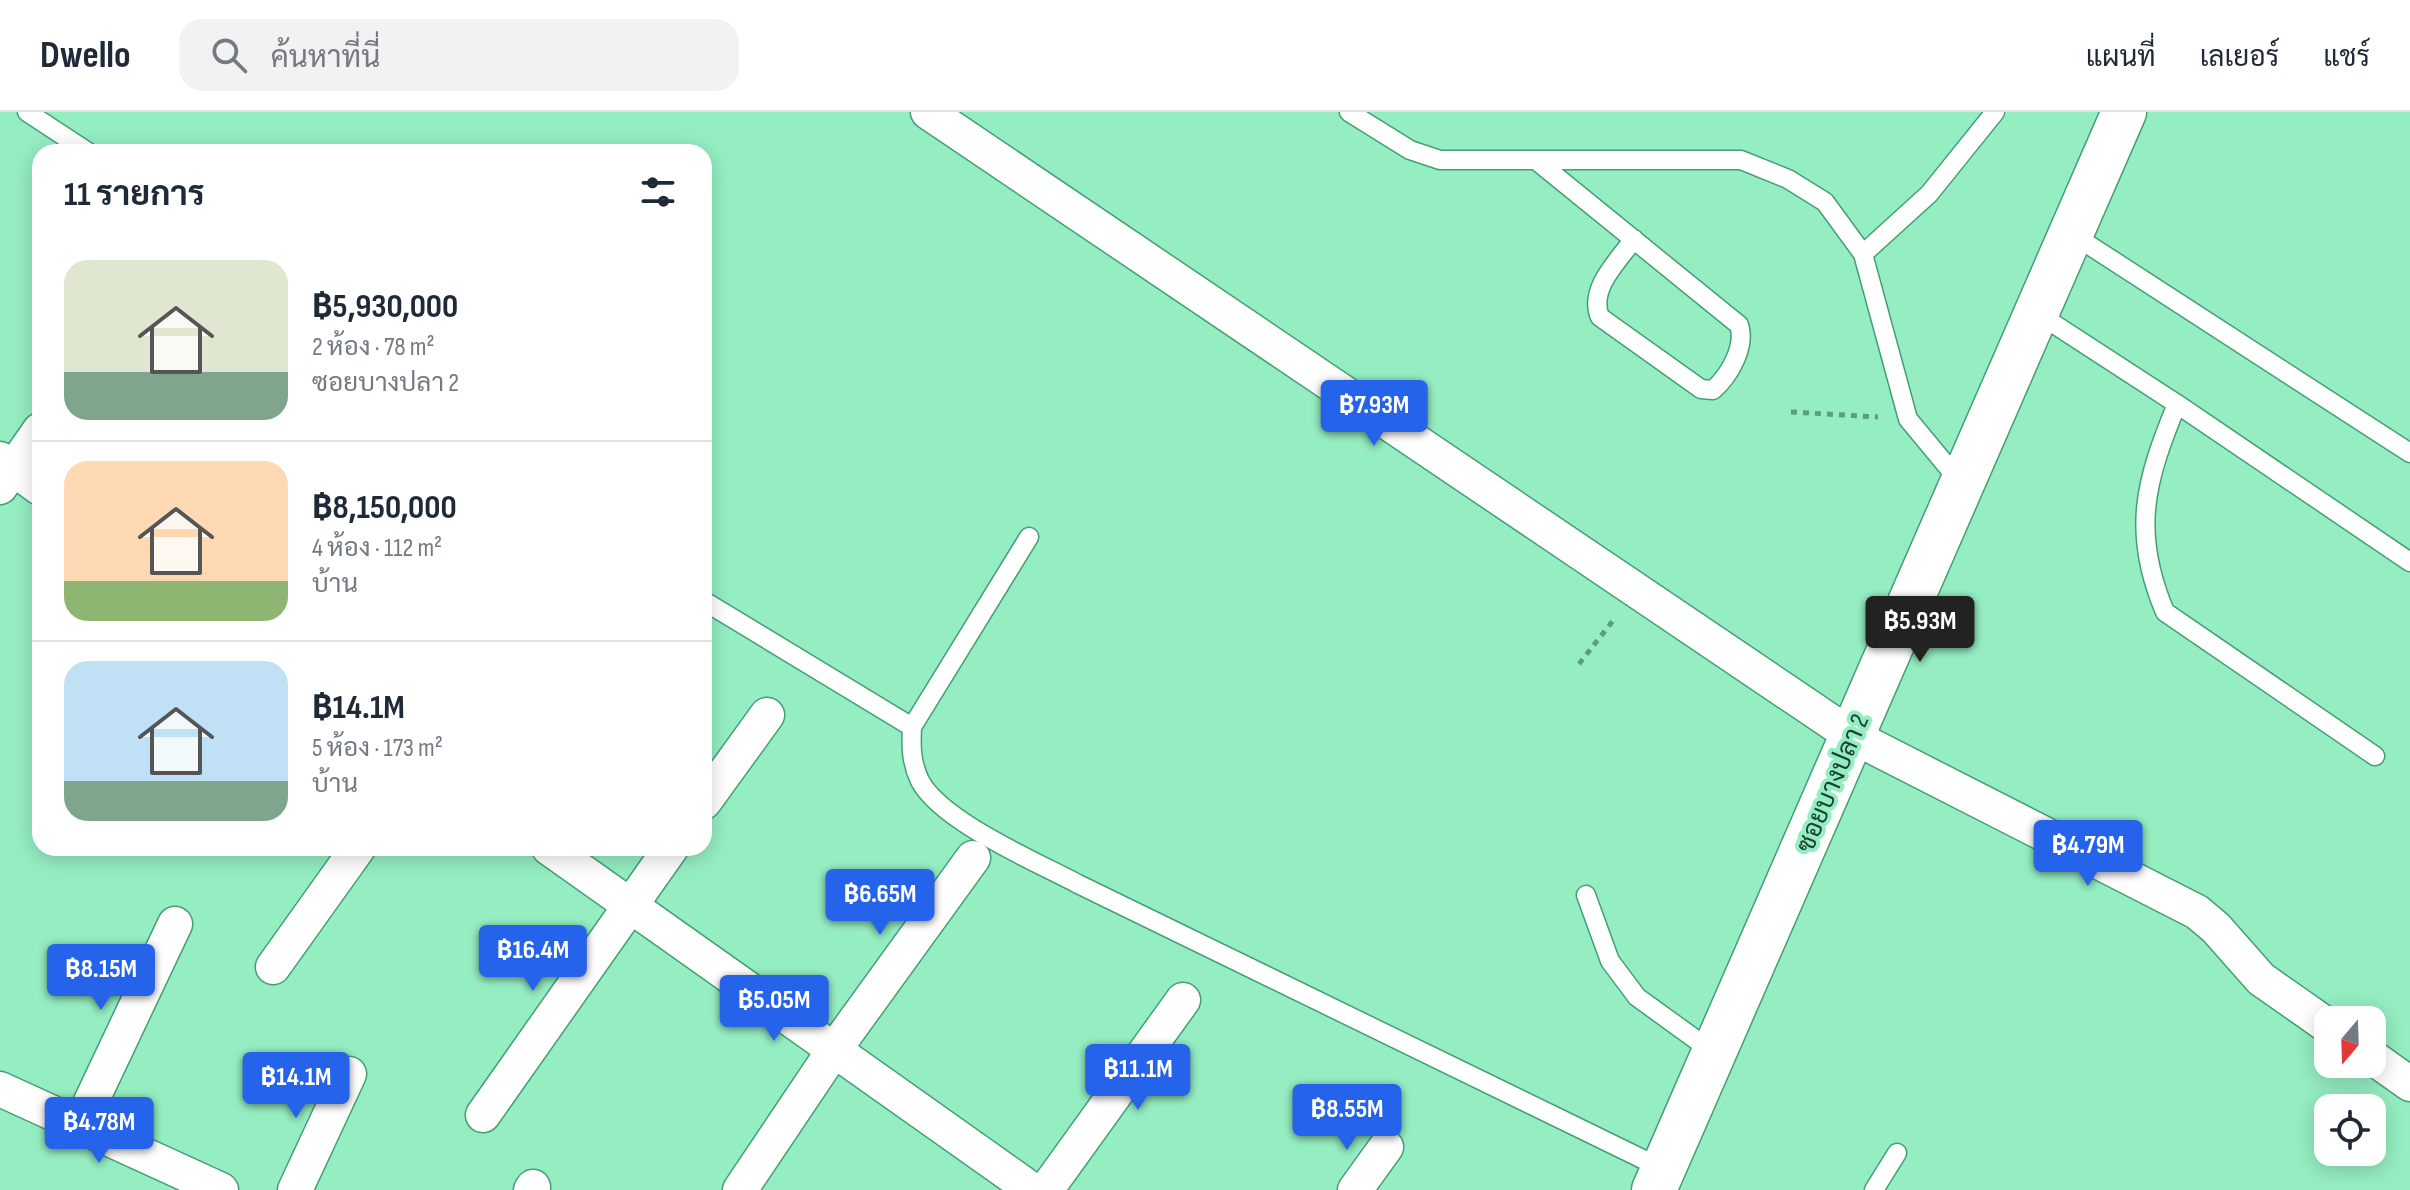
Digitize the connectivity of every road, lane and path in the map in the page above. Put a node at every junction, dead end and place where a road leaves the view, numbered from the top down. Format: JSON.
{"nodes":[{"id":1,"x":27,"y":112,"type":"edge"},
{"id":2,"x":928,"y":112,"type":"edge"},
{"id":3,"x":1349,"y":112,"type":"edge"},
{"id":4,"x":1995,"y":112,"type":"edge"},
{"id":5,"x":2124,"y":112,"type":"edge"},
{"id":6,"x":76,"y":144,"type":"edge"},
{"id":7,"x":1537,"y":161,"type":"junction"},
{"id":8,"x":2072,"y":234,"type":"junction"},
{"id":9,"x":1634,"y":239,"type":"junction"},
{"id":10,"x":1863,"y":254,"type":"junction"},
{"id":11,"x":2037,"y":313,"type":"junction"},
{"id":12,"x":2177,"y":404,"type":"junction"},
{"id":13,"x":1791,"y":412,"type":"dead end"},
{"id":14,"x":1908,"y":419,"type":"junction"},
{"id":15,"x":32,"y":444,"type":"edge"},
{"id":16,"x":2410,"y":453,"type":"edge"},
{"id":17,"x":13,"y":476,"type":"edge"},
{"id":18,"x":1961,"y":483,"type":"junction"},
{"id":19,"x":1029,"y":537,"type":"dead end"},
{"id":20,"x":2410,"y":562,"type":"edge"},
{"id":21,"x":1636,"y":590,"type":"junction"},
{"id":22,"x":712,"y":606,"type":"edge"},
{"id":23,"x":1579,"y":664,"type":"dead end"},
{"id":24,"x":767,"y":715,"type":"dead end"},
{"id":25,"x":912,"y":727,"type":"junction"},
{"id":26,"x":1852,"y":736,"type":"junction"},
{"id":27,"x":2375,"y":756,"type":"dead end"},
{"id":28,"x":712,"y":791,"type":"edge"},
{"id":29,"x":352,"y":856,"type":"edge"},
{"id":30,"x":560,"y":856,"type":"edge"},
{"id":31,"x":665,"y":856,"type":"edge"},
{"id":32,"x":973,"y":858,"type":"dead end"},
{"id":33,"x":1586,"y":895,"type":"dead end"},
{"id":34,"x":630,"y":905,"type":"junction"},
{"id":35,"x":175,"y":924,"type":"dead end"},
{"id":36,"x":273,"y":967,"type":"dead end"},
{"id":37,"x":1183,"y":1000,"type":"dead end"},
{"id":38,"x":2314,"y":1016,"type":"edge"},
{"id":39,"x":834,"y":1050,"type":"junction"},
{"id":40,"x":1714,"y":1053,"type":"junction"},
{"id":41,"x":2386,"y":1067,"type":"edge"},
{"id":42,"x":349,"y":1074,"type":"dead end"},
{"id":43,"x":2410,"y":1084,"type":"edge"},
{"id":44,"x":0,"y":1089,"type":"edge"},
{"id":45,"x":483,"y":1115,"type":"dead end"},
{"id":46,"x":80,"y":1125,"type":"junction"},
{"id":47,"x":1386,"y":1147,"type":"dead end"},
{"id":48,"x":1897,"y":1153,"type":"dead end"},
{"id":49,"x":1661,"y":1180,"type":"edge"},
{"id":50,"x":221,"y":1190,"type":"edge"},
{"id":51,"x":295,"y":1190,"type":"edge"},
{"id":52,"x":740,"y":1190,"type":"edge"},
{"id":53,"x":1032,"y":1190,"type":"edge"},
{"id":54,"x":1046,"y":1190,"type":"edge"},
{"id":55,"x":1355,"y":1190,"type":"edge"},
{"id":56,"x":1874,"y":1190,"type":"edge"}],
"edges":[{"from":1,"to":6,"type":"lane"},
{"from":2,"to":21,"type":"street"},
{"from":3,"to":7,"type":"lane"},
{"from":4,"to":10,"type":"lane"},
{"from":5,"to":8,"type":"street","name":"ซอยบางปลา 2"},
{"from":7,"to":9,"type":"lane"},
{"from":7,"to":10,"type":"lane"},
{"from":8,"to":11,"type":"street","name":"ซอยบางปลา 2"},
{"from":8,"to":16,"type":"lane"},
{"from":9,"to":9,"type":"lane"},
{"from":10,"to":14,"type":"lane"},
{"from":11,"to":12,"type":"lane"},
{"from":11,"to":18,"type":"street","name":"ซอยบางปลา 2"},
{"from":12,"to":20,"type":"lane"},
{"from":12,"to":27,"type":"lane"},
{"from":13,"to":14,"type":"path"},
{"from":14,"to":18,"type":"lane"},
{"from":15,"to":17,"type":"street"},
{"from":18,"to":26,"type":"street","name":"ซอยบางปลา 2"},
{"from":19,"to":25,"type":"lane"},
{"from":21,"to":23,"type":"path"},
{"from":21,"to":26,"type":"street"},
{"from":22,"to":25,"type":"lane"},
{"from":24,"to":28,"type":"street"},
{"from":25,"to":49,"type":"lane"},
{"from":26,"to":38,"type":"street"},
{"from":26,"to":40,"type":"street","name":"ซอยบางปลา 2"},
{"from":29,"to":36,"type":"street"},
{"from":30,"to":34,"type":"street"},
{"from":31,"to":34,"type":"street"},
{"from":32,"to":39,"type":"street"},
{"from":33,"to":40,"type":"lane"},
{"from":34,"to":39,"type":"street"},
{"from":34,"to":45,"type":"street"},
{"from":35,"to":46,"type":"street"},
{"from":37,"to":54,"type":"street"},
{"from":39,"to":52,"type":"street"},
{"from":39,"to":53,"type":"street"},
{"from":40,"to":49,"type":"street","name":"ซอยบางปลา 2"},
{"from":41,"to":43,"type":"street"},
{"from":42,"to":51,"type":"street"},
{"from":44,"to":46,"type":"street"},
{"from":46,"to":50,"type":"street"},
{"from":47,"to":55,"type":"street"},
{"from":48,"to":56,"type":"lane"}]}
